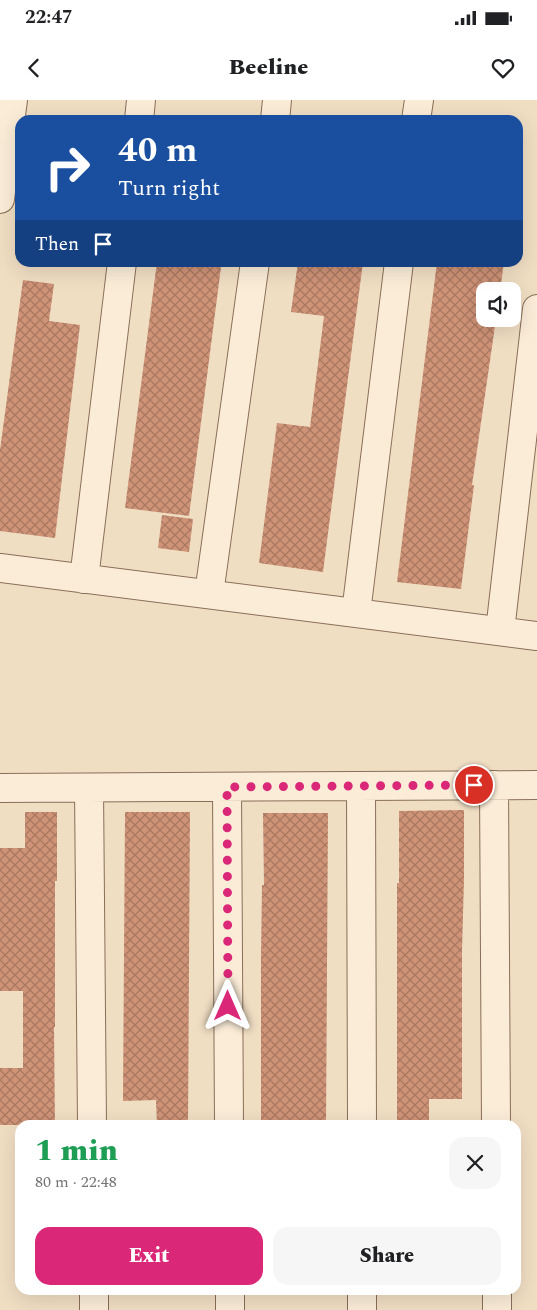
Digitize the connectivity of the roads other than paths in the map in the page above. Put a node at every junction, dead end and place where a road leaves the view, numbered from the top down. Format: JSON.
{"nodes":[{"id":1,"x":13,"y":100,"type":"edge"},
{"id":2,"x":142,"y":100,"type":"edge"},
{"id":3,"x":277,"y":100,"type":"edge"},
{"id":4,"x":419,"y":100,"type":"edge"},
{"id":5,"x":140,"y":115,"type":"edge"},
{"id":6,"x":275,"y":115,"type":"edge"},
{"id":7,"x":417,"y":115,"type":"edge"},
{"id":8,"x":0,"y":200,"type":"edge"},
{"id":9,"x":121,"y":267,"type":"edge"},
{"id":10,"x":254,"y":267,"type":"edge"},
{"id":11,"x":398,"y":267,"type":"edge"},
{"id":12,"x":537,"y":310,"type":"edge"},
{"id":13,"x":0,"y":568,"type":"edge"},
{"id":14,"x":84,"y":579,"type":"junction"},
{"id":15,"x":210,"y":594,"type":"junction"},
{"id":16,"x":356,"y":613,"type":"junction"},
{"id":17,"x":500,"y":631,"type":"junction"},
{"id":18,"x":537,"y":636,"type":"edge"},
{"id":19,"x":494,"y":785,"type":"junction"},
{"id":20,"x":537,"y":785,"type":"edge"},
{"id":21,"x":361,"y":786,"type":"junction"},
{"id":22,"x":227,"y":787,"type":"junction"},
{"id":23,"x":0,"y":788,"type":"edge"},
{"id":24,"x":88,"y":788,"type":"junction"},
{"id":25,"x":92,"y":1120,"type":"edge"},
{"id":26,"x":229,"y":1120,"type":"edge"},
{"id":27,"x":362,"y":1120,"type":"edge"},
{"id":28,"x":496,"y":1120,"type":"edge"},
{"id":29,"x":94,"y":1295,"type":"edge"},
{"id":30,"x":230,"y":1295,"type":"edge"},
{"id":31,"x":362,"y":1295,"type":"edge"},
{"id":32,"x":497,"y":1295,"type":"edge"},
{"id":33,"x":94,"y":1310,"type":"edge"},
{"id":34,"x":230,"y":1310,"type":"edge"},
{"id":35,"x":362,"y":1310,"type":"edge"},
{"id":36,"x":498,"y":1310,"type":"edge"}],
"edges":[{"from":1,"to":8,"type":"street"},
{"from":2,"to":5,"type":"street"},
{"from":3,"to":6,"type":"street"},
{"from":4,"to":7,"type":"street"},
{"from":9,"to":14,"type":"street"},
{"from":10,"to":15,"type":"street"},
{"from":11,"to":16,"type":"street"},
{"from":12,"to":17,"type":"street"},
{"from":13,"to":14,"type":"street"},
{"from":14,"to":15,"type":"street"},
{"from":15,"to":16,"type":"street"},
{"from":16,"to":17,"type":"street"},
{"from":17,"to":18,"type":"street"},
{"from":19,"to":20,"type":"street"},
{"from":19,"to":21,"type":"street"},
{"from":19,"to":28,"type":"street"},
{"from":21,"to":22,"type":"street"},
{"from":21,"to":27,"type":"street"},
{"from":22,"to":24,"type":"street"},
{"from":22,"to":26,"type":"street"},
{"from":23,"to":24,"type":"street"},
{"from":24,"to":25,"type":"street"},
{"from":29,"to":33,"type":"street"},
{"from":30,"to":34,"type":"street"},
{"from":31,"to":35,"type":"street"},
{"from":32,"to":36,"type":"street"}]}
